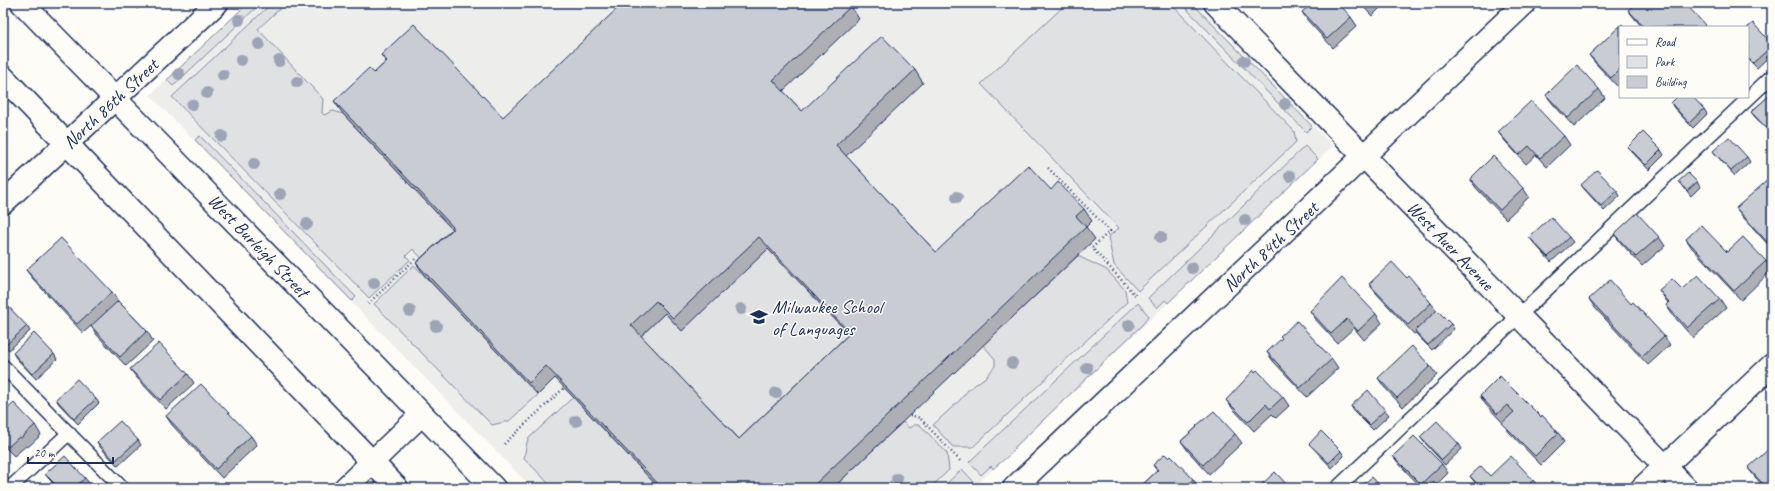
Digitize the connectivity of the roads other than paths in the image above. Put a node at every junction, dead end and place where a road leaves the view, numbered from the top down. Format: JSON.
{"nodes":[{"id":1,"x":22,"y":3,"type":"edge"},
{"id":2,"x":217,"y":3,"type":"edge"},
{"id":3,"x":1215,"y":3,"type":"edge"},
{"id":4,"x":1525,"y":3,"type":"edge"},
{"id":5,"x":1772,"y":76,"type":"edge"},
{"id":6,"x":3,"y":77,"type":"edge"},
{"id":7,"x":115,"y":98,"type":"junction"},
{"id":8,"x":1749,"y":98,"type":"edge"},
{"id":9,"x":1749,"y":98,"type":"edge"},
{"id":10,"x":67,"y":144,"type":"junction"},
{"id":11,"x":1365,"y":156,"type":"junction"},
{"id":12,"x":3,"y":204,"type":"edge"},
{"id":13,"x":1519,"y":315,"type":"junction"},
{"id":14,"x":1772,"y":365,"type":"edge"},
{"id":15,"x":3,"y":366,"type":"edge"},
{"id":16,"x":422,"y":414,"type":"junction"},
{"id":17,"x":69,"y":433,"type":"junction"},
{"id":18,"x":372,"y":463,"type":"junction"},
{"id":19,"x":1665,"y":467,"type":"junction"},
{"id":20,"x":10,"y":488,"type":"edge"},
{"id":21,"x":122,"y":488,"type":"edge"},
{"id":22,"x":345,"y":488,"type":"edge"},
{"id":23,"x":397,"y":488,"type":"edge"},
{"id":24,"x":494,"y":488,"type":"edge"},
{"id":25,"x":1014,"y":488,"type":"edge"},
{"id":26,"x":1337,"y":488,"type":"edge"},
{"id":27,"x":1642,"y":488,"type":"edge"},
{"id":28,"x":1686,"y":488,"type":"edge"}],
"edges":[{"from":1,"to":7,"type":"street","name":"West Burleigh Street"},
{"from":2,"to":7,"type":"street","name":"North 86th Street"},
{"from":3,"to":11,"type":"street","name":"West Auer Avenue"},
{"from":4,"to":11,"type":"street","name":"North 84th Street"},
{"from":5,"to":8,"type":"lane"},
{"from":6,"to":10,"type":"street"},
{"from":7,"to":10,"type":"street","name":"North 86th Street"},
{"from":7,"to":16,"type":"street","name":"West Burleigh Street"},
{"from":9,"to":13,"type":"lane"},
{"from":10,"to":12,"type":"street","name":"North 86th Street"},
{"from":10,"to":18,"type":"street"},
{"from":11,"to":13,"type":"street","name":"West Auer Avenue"},
{"from":11,"to":25,"type":"street","name":"North 84th Street"},
{"from":13,"to":19,"type":"street","name":"West Auer Avenue"},
{"from":13,"to":26,"type":"lane"},
{"from":14,"to":19,"type":"street"},
{"from":15,"to":17,"type":"lane"},
{"from":16,"to":18,"type":"street"},
{"from":16,"to":24,"type":"street","name":"West Burleigh Street"},
{"from":17,"to":20,"type":"lane"},
{"from":17,"to":21,"type":"lane"},
{"from":18,"to":22,"type":"street"},
{"from":18,"to":23,"type":"street"},
{"from":19,"to":27,"type":"street"},
{"from":19,"to":28,"type":"street","name":"West Auer Avenue"}]}
